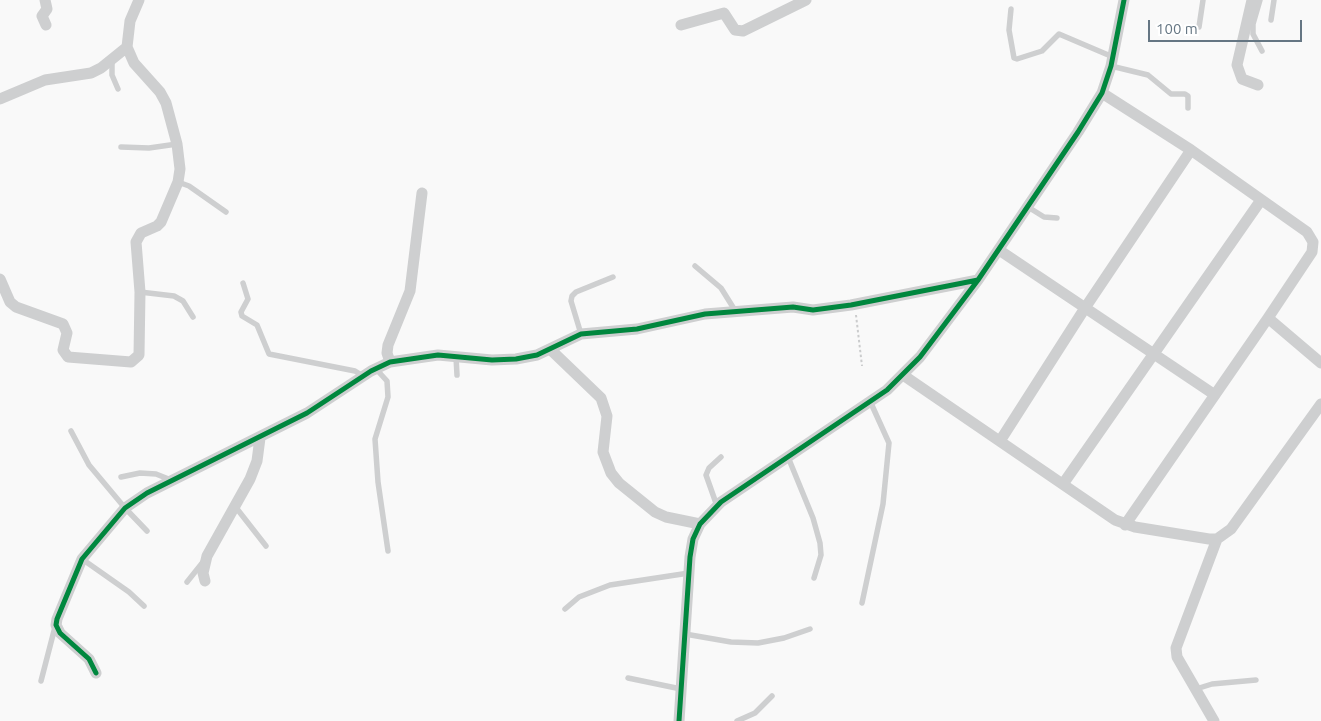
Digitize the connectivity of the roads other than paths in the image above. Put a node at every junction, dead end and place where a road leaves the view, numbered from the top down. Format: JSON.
{"nodes":[{"id":1,"x":45,"y":0,"type":"edge"},
{"id":2,"x":139,"y":0,"type":"edge"},
{"id":3,"x":806,"y":0,"type":"edge"},
{"id":4,"x":1124,"y":0,"type":"edge"},
{"id":5,"x":1203,"y":0,"type":"edge"},
{"id":6,"x":1252,"y":0,"type":"edge"},
{"id":7,"x":1260,"y":0,"type":"edge"},
{"id":8,"x":1274,"y":0,"type":"edge"},
{"id":9,"x":1011,"y":10,"type":"dead end"},
{"id":10,"x":1271,"y":20,"type":"dead end"},
{"id":11,"x":46,"y":25,"type":"dead end"},
{"id":12,"x":682,"y":25,"type":"dead end"},
{"id":13,"x":1200,"y":27,"type":"dead end"},
{"id":14,"x":127,"y":47,"type":"junction"},
{"id":15,"x":1262,"y":50,"type":"dead end"},
{"id":16,"x":113,"y":58,"type":"junction"},
{"id":17,"x":1112,"y":61,"type":"junction"},
{"id":18,"x":1258,"y":85,"type":"dead end"},
{"id":19,"x":118,"y":89,"type":"dead end"},
{"id":20,"x":1102,"y":93,"type":"junction"},
{"id":21,"x":2,"y":100,"type":"edge"},
{"id":22,"x":1188,"y":108,"type":"dead end"},
{"id":23,"x":177,"y":144,"type":"junction"},
{"id":24,"x":121,"y":146,"type":"dead end"},
{"id":25,"x":1191,"y":150,"type":"junction"},
{"id":26,"x":178,"y":182,"type":"junction"},
{"id":27,"x":422,"y":193,"type":"dead end"},
{"id":28,"x":1261,"y":200,"type":"junction"},
{"id":29,"x":1028,"y":207,"type":"junction"},
{"id":30,"x":226,"y":212,"type":"dead end"},
{"id":31,"x":1058,"y":218,"type":"dead end"},
{"id":32,"x":1317,"y":241,"type":"edge"},
{"id":33,"x":998,"y":250,"type":"junction"},
{"id":34,"x":695,"y":266,"type":"dead end"},
{"id":35,"x":613,"y":277,"type":"dead end"},
{"id":36,"x":0,"y":279,"type":"edge"},
{"id":37,"x":978,"y":280,"type":"junction"},
{"id":38,"x":243,"y":283,"type":"dead end"},
{"id":39,"x":140,"y":292,"type":"junction"},
{"id":40,"x":1085,"y":308,"type":"junction"},
{"id":41,"x":736,"y":312,"type":"junction"},
{"id":42,"x":193,"y":317,"type":"dead end"},
{"id":43,"x":1268,"y":318,"type":"junction"},
{"id":44,"x":581,"y":334,"type":"junction"},
{"id":45,"x":551,"y":350,"type":"junction"},
{"id":46,"x":1153,"y":354,"type":"junction"},
{"id":47,"x":456,"y":357,"type":"junction"},
{"id":48,"x":390,"y":362,"type":"junction"},
{"id":49,"x":1321,"y":363,"type":"edge"},
{"id":50,"x":376,"y":369,"type":"junction"},
{"id":51,"x":457,"y":375,"type":"dead end"},
{"id":52,"x":904,"y":375,"type":"junction"},
{"id":53,"x":363,"y":376,"type":"junction"},
{"id":54,"x":1215,"y":395,"type":"junction"},
{"id":55,"x":870,"y":401,"type":"junction"},
{"id":56,"x":1321,"y":404,"type":"edge"},
{"id":57,"x":71,"y":430,"type":"dead end"},
{"id":58,"x":260,"y":438,"type":"junction"},
{"id":59,"x":1000,"y":441,"type":"junction"},
{"id":60,"x":788,"y":457,"type":"junction"},
{"id":61,"x":721,"y":458,"type":"dead end"},
{"id":62,"x":121,"y":477,"type":"dead end"},
{"id":63,"x":173,"y":480,"type":"junction"},
{"id":64,"x":1063,"y":484,"type":"junction"},
{"id":65,"x":234,"y":505,"type":"junction"},
{"id":66,"x":717,"y":506,"type":"junction"},
{"id":67,"x":125,"y":508,"type":"junction"},
{"id":68,"x":700,"y":524,"type":"junction"},
{"id":69,"x":1125,"y":525,"type":"junction"},
{"id":70,"x":147,"y":531,"type":"dead end"},
{"id":71,"x":1217,"y":539,"type":"junction"},
{"id":72,"x":266,"y":546,"type":"dead end"},
{"id":73,"x":388,"y":551,"type":"dead end"},
{"id":74,"x":207,"y":556,"type":"junction"},
{"id":75,"x":82,"y":559,"type":"junction"},
{"id":76,"x":689,"y":573,"type":"junction"},
{"id":77,"x":814,"y":578,"type":"dead end"},
{"id":78,"x":187,"y":582,"type":"dead end"},
{"id":79,"x":206,"y":582,"type":"dead end"},
{"id":80,"x":862,"y":604,"type":"dead end"},
{"id":81,"x":144,"y":606,"type":"dead end"},
{"id":82,"x":565,"y":609,"type":"dead end"},
{"id":83,"x":56,"y":625,"type":"junction"},
{"id":84,"x":810,"y":629,"type":"dead end"},
{"id":85,"x":685,"y":634,"type":"junction"},
{"id":86,"x":96,"y":673,"type":"dead end"},
{"id":87,"x":628,"y":678,"type":"dead end"},
{"id":88,"x":1256,"y":680,"type":"dead end"},
{"id":89,"x":41,"y":681,"type":"dead end"},
{"id":90,"x":1196,"y":689,"type":"junction"},
{"id":91,"x":682,"y":690,"type":"junction"},
{"id":92,"x":772,"y":696,"type":"dead end"},
{"id":93,"x":680,"y":721,"type":"edge"},
{"id":94,"x":737,"y":721,"type":"edge"},
{"id":95,"x":1214,"y":721,"type":"edge"}],
"edges":[{"from":1,"to":11,"type":"street"},
{"from":2,"to":14,"type":"street"},
{"from":3,"to":12,"type":"street"},
{"from":4,"to":17,"type":"street"},
{"from":5,"to":13,"type":"lane"},
{"from":6,"to":18,"type":"street"},
{"from":7,"to":15,"type":"lane"},
{"from":8,"to":10,"type":"lane"},
{"from":9,"to":17,"type":"lane"},
{"from":14,"to":16,"type":"street"},
{"from":14,"to":23,"type":"street"},
{"from":16,"to":19,"type":"lane"},
{"from":16,"to":21,"type":"street"},
{"from":17,"to":20,"type":"street"},
{"from":17,"to":22,"type":"lane"},
{"from":20,"to":25,"type":"street"},
{"from":20,"to":29,"type":"street"},
{"from":23,"to":24,"type":"lane"},
{"from":23,"to":26,"type":"street"},
{"from":25,"to":28,"type":"street"},
{"from":25,"to":40,"type":"street"},
{"from":26,"to":30,"type":"lane"},
{"from":26,"to":39,"type":"street"},
{"from":27,"to":48,"type":"street"},
{"from":28,"to":32,"type":"street"},
{"from":28,"to":46,"type":"street"},
{"from":29,"to":31,"type":"lane"},
{"from":29,"to":33,"type":"street"},
{"from":32,"to":43,"type":"street"},
{"from":33,"to":37,"type":"street"},
{"from":33,"to":40,"type":"street"},
{"from":34,"to":41,"type":"lane"},
{"from":35,"to":44,"type":"lane"},
{"from":36,"to":39,"type":"street"},
{"from":37,"to":41,"type":"street"},
{"from":37,"to":52,"type":"street"},
{"from":38,"to":53,"type":"lane"},
{"from":39,"to":42,"type":"lane"},
{"from":40,"to":46,"type":"street"},
{"from":40,"to":59,"type":"street"},
{"from":41,"to":44,"type":"street"},
{"from":43,"to":49,"type":"street"},
{"from":43,"to":54,"type":"street"},
{"from":44,"to":45,"type":"street"},
{"from":45,"to":47,"type":"street"},
{"from":45,"to":68,"type":"street"},
{"from":46,"to":54,"type":"street"},
{"from":46,"to":64,"type":"street"},
{"from":47,"to":48,"type":"street"},
{"from":47,"to":51,"type":"lane"},
{"from":48,"to":50,"type":"street"},
{"from":50,"to":53,"type":"street"},
{"from":50,"to":73,"type":"lane"},
{"from":52,"to":55,"type":"street"},
{"from":52,"to":59,"type":"street"},
{"from":53,"to":58,"type":"street"},
{"from":54,"to":69,"type":"street"},
{"from":55,"to":60,"type":"street"},
{"from":55,"to":80,"type":"lane"},
{"from":56,"to":71,"type":"street"},
{"from":57,"to":67,"type":"lane"},
{"from":58,"to":63,"type":"street"},
{"from":58,"to":65,"type":"street"},
{"from":59,"to":64,"type":"street"},
{"from":60,"to":66,"type":"street"},
{"from":60,"to":77,"type":"lane"},
{"from":61,"to":66,"type":"lane"},
{"from":62,"to":63,"type":"lane"},
{"from":63,"to":67,"type":"street"},
{"from":64,"to":69,"type":"street"},
{"from":65,"to":72,"type":"lane"},
{"from":65,"to":74,"type":"street"},
{"from":66,"to":68,"type":"street"},
{"from":67,"to":70,"type":"lane"},
{"from":67,"to":75,"type":"street"},
{"from":68,"to":76,"type":"street"},
{"from":69,"to":71,"type":"street"},
{"from":71,"to":90,"type":"street"},
{"from":74,"to":78,"type":"lane"},
{"from":74,"to":79,"type":"street"},
{"from":75,"to":81,"type":"lane"},
{"from":75,"to":83,"type":"street"},
{"from":76,"to":82,"type":"lane"},
{"from":76,"to":85,"type":"street"},
{"from":83,"to":86,"type":"street"},
{"from":83,"to":89,"type":"lane"},
{"from":84,"to":85,"type":"lane"},
{"from":85,"to":91,"type":"street"},
{"from":87,"to":91,"type":"lane"},
{"from":88,"to":90,"type":"lane"},
{"from":90,"to":95,"type":"street"},
{"from":91,"to":93,"type":"street"},
{"from":92,"to":94,"type":"lane"}]}
